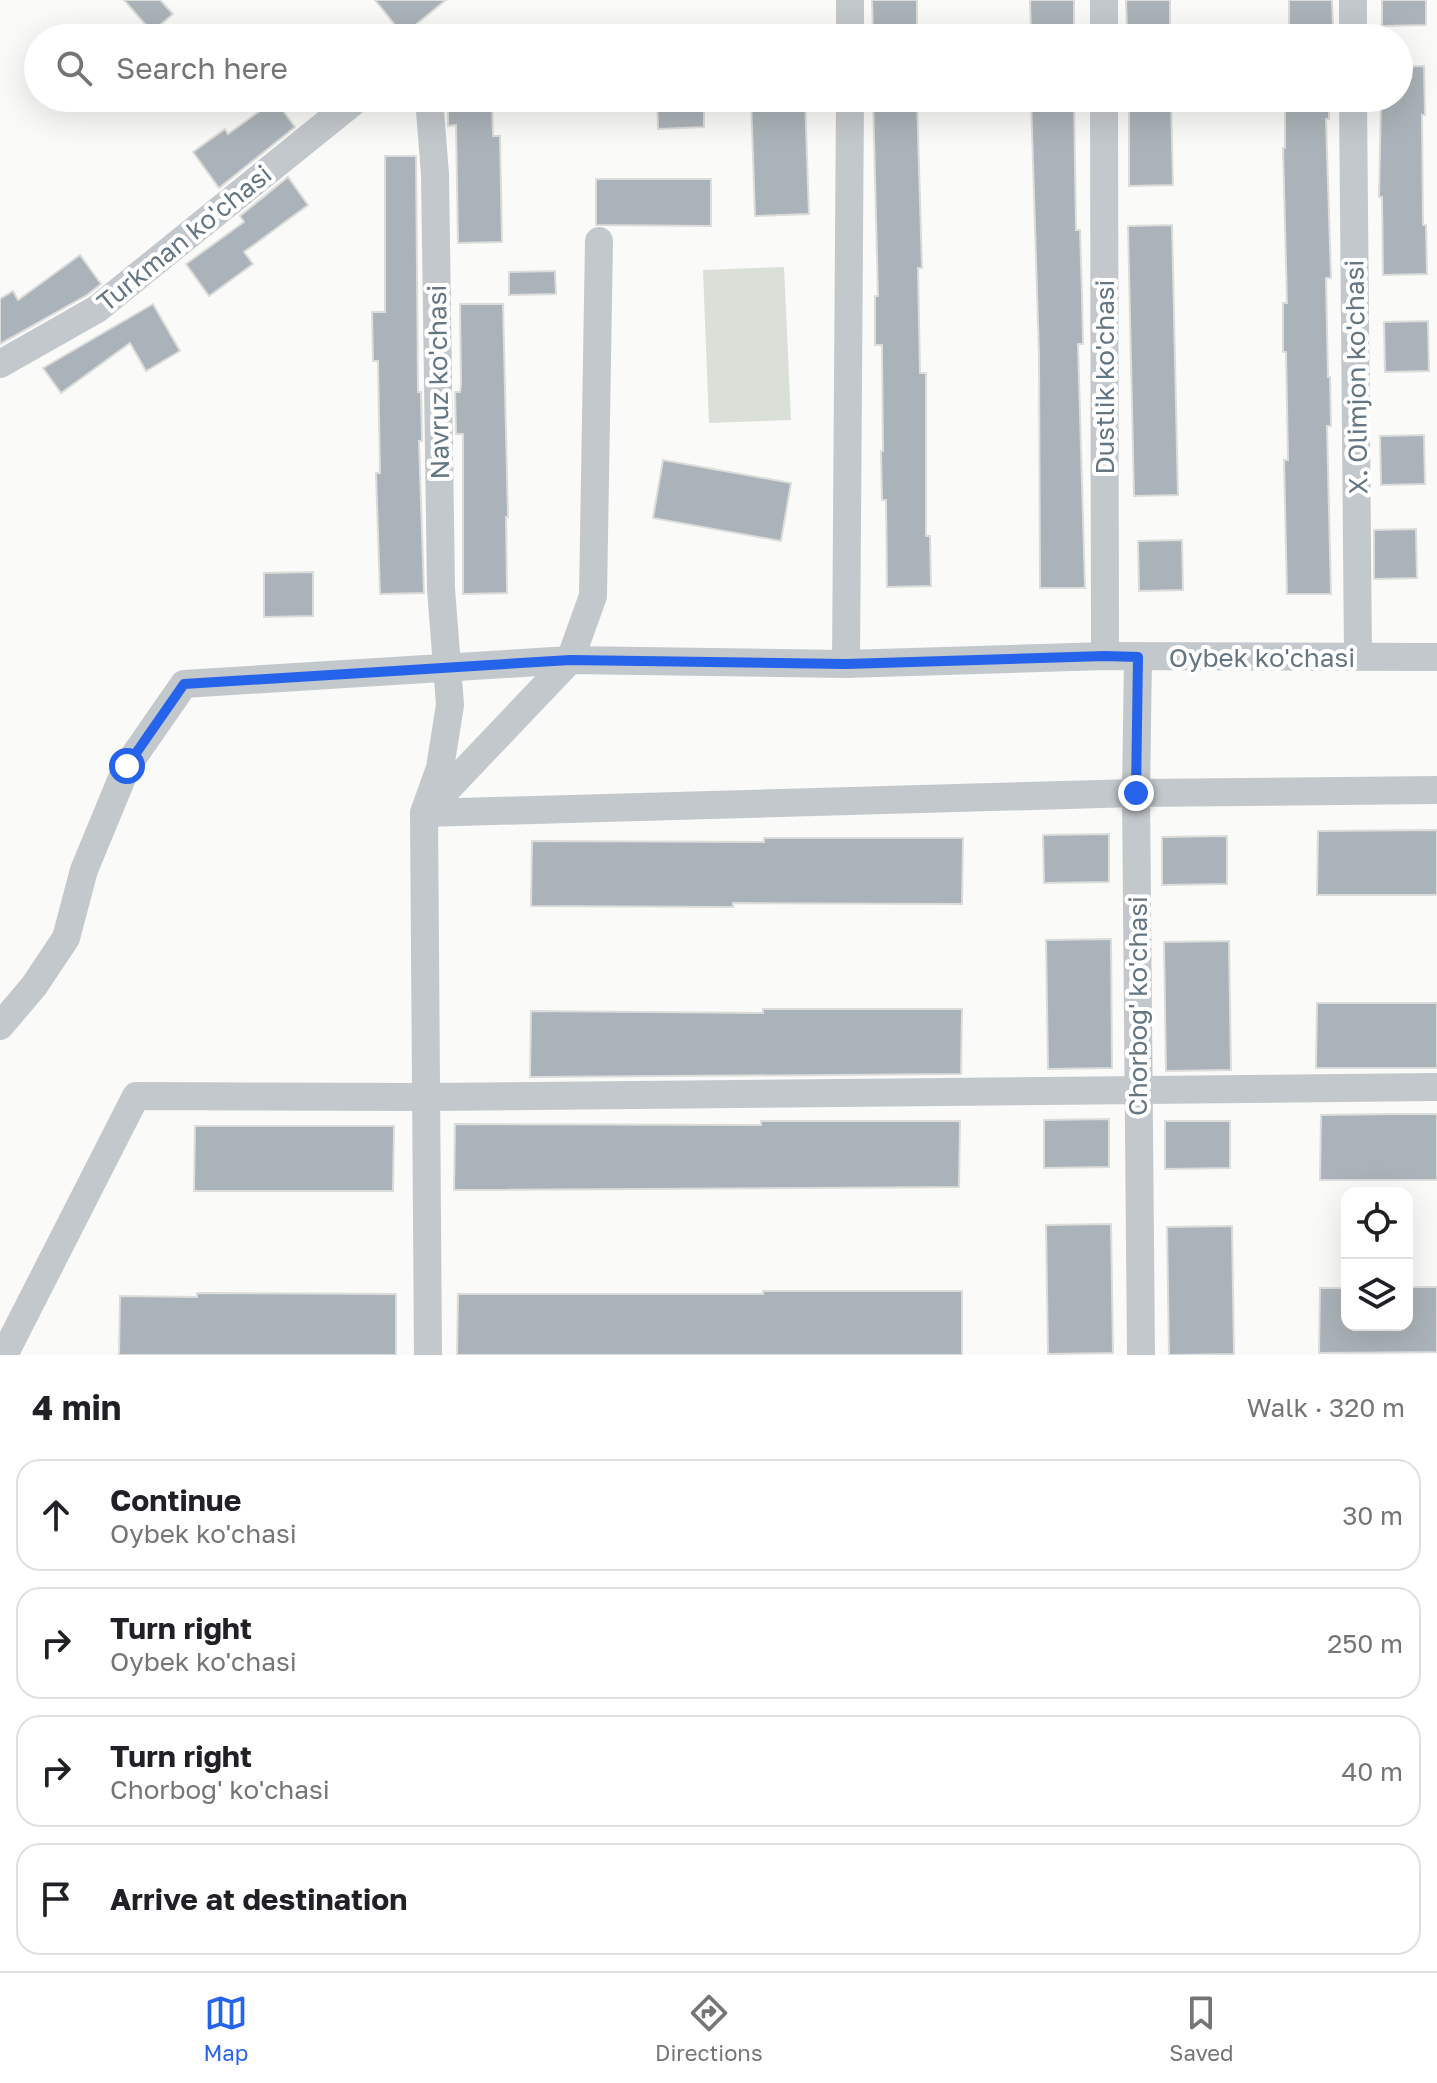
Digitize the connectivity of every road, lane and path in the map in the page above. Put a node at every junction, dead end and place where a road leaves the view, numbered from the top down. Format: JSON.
{"nodes":[{"id":1,"x":850,"y":0,"type":"edge"},
{"id":2,"x":1104,"y":0,"type":"edge"},
{"id":3,"x":1353,"y":0,"type":"edge"},
{"id":4,"x":850,"y":24,"type":"edge"},
{"id":5,"x":1104,"y":24,"type":"edge"},
{"id":6,"x":1353,"y":24,"type":"edge"},
{"id":7,"x":341,"y":112,"type":"edge"},
{"id":8,"x":430,"y":112,"type":"edge"},
{"id":9,"x":850,"y":112,"type":"edge"},
{"id":10,"x":1104,"y":112,"type":"edge"},
{"id":11,"x":1353,"y":112,"type":"edge"},
{"id":12,"x":599,"y":241,"type":"dead end"},
{"id":13,"x":0,"y":364,"type":"edge"},
{"id":14,"x":1105,"y":656,"type":"junction"},
{"id":15,"x":1358,"y":656,"type":"junction"},
{"id":16,"x":1138,"y":657,"type":"junction"},
{"id":17,"x":1437,"y":657,"type":"edge"},
{"id":18,"x":570,"y":660,"type":"junction"},
{"id":19,"x":846,"y":664,"type":"junction"},
{"id":20,"x":448,"y":666,"type":"junction"},
{"id":21,"x":1437,"y":790,"type":"edge"},
{"id":22,"x":1136,"y":793,"type":"junction"},
{"id":23,"x":424,"y":813,"type":"junction"},
{"id":24,"x":0,"y":1026,"type":"edge"},
{"id":25,"x":1437,"y":1087,"type":"edge"},
{"id":26,"x":1138,"y":1091,"type":"junction"},
{"id":27,"x":426,"y":1097,"type":"junction"},
{"id":28,"x":4,"y":1355,"type":"edge"},
{"id":29,"x":428,"y":1355,"type":"edge"},
{"id":30,"x":1141,"y":1355,"type":"edge"}],
"edges":[{"from":1,"to":4,"type":"street"},
{"from":2,"to":5,"type":"street"},
{"from":3,"to":6,"type":"street"},
{"from":7,"to":13,"type":"street","name":"Turkman ko'chasi"},
{"from":8,"to":20,"type":"street","name":"Navruz ko'chasi"},
{"from":9,"to":19,"type":"street"},
{"from":10,"to":14,"type":"street","name":"Dustlik ko'chasi"},
{"from":11,"to":15,"type":"street","name":"X. Olimjon ko'chasi"},
{"from":12,"to":18,"type":"street"},
{"from":14,"to":16,"type":"street","name":"Oybek ko'chasi"},
{"from":14,"to":19,"type":"street","name":"Oybek ko'chasi"},
{"from":15,"to":16,"type":"street","name":"Oybek ko'chasi"},
{"from":15,"to":17,"type":"street","name":"Oybek ko'chasi"},
{"from":16,"to":22,"type":"street","name":"Chorbog' ko'chasi"},
{"from":18,"to":19,"type":"street","name":"Oybek ko'chasi"},
{"from":18,"to":20,"type":"street","name":"Oybek ko'chasi"},
{"from":18,"to":23,"type":"street"},
{"from":20,"to":23,"type":"street","name":"Navruz ko'chasi"},
{"from":20,"to":24,"type":"street","name":"Oybek ko'chasi"},
{"from":21,"to":22,"type":"street"},
{"from":22,"to":23,"type":"street"},
{"from":22,"to":26,"type":"street","name":"Chorbog' ko'chasi"},
{"from":23,"to":27,"type":"street","name":"Navruz ko'chasi"},
{"from":25,"to":26,"type":"street"},
{"from":26,"to":27,"type":"street"},
{"from":26,"to":30,"type":"street","name":"Chorbog' ko'chasi"},
{"from":27,"to":28,"type":"street"},
{"from":27,"to":29,"type":"street","name":"Navruz ko'chasi"}]}
